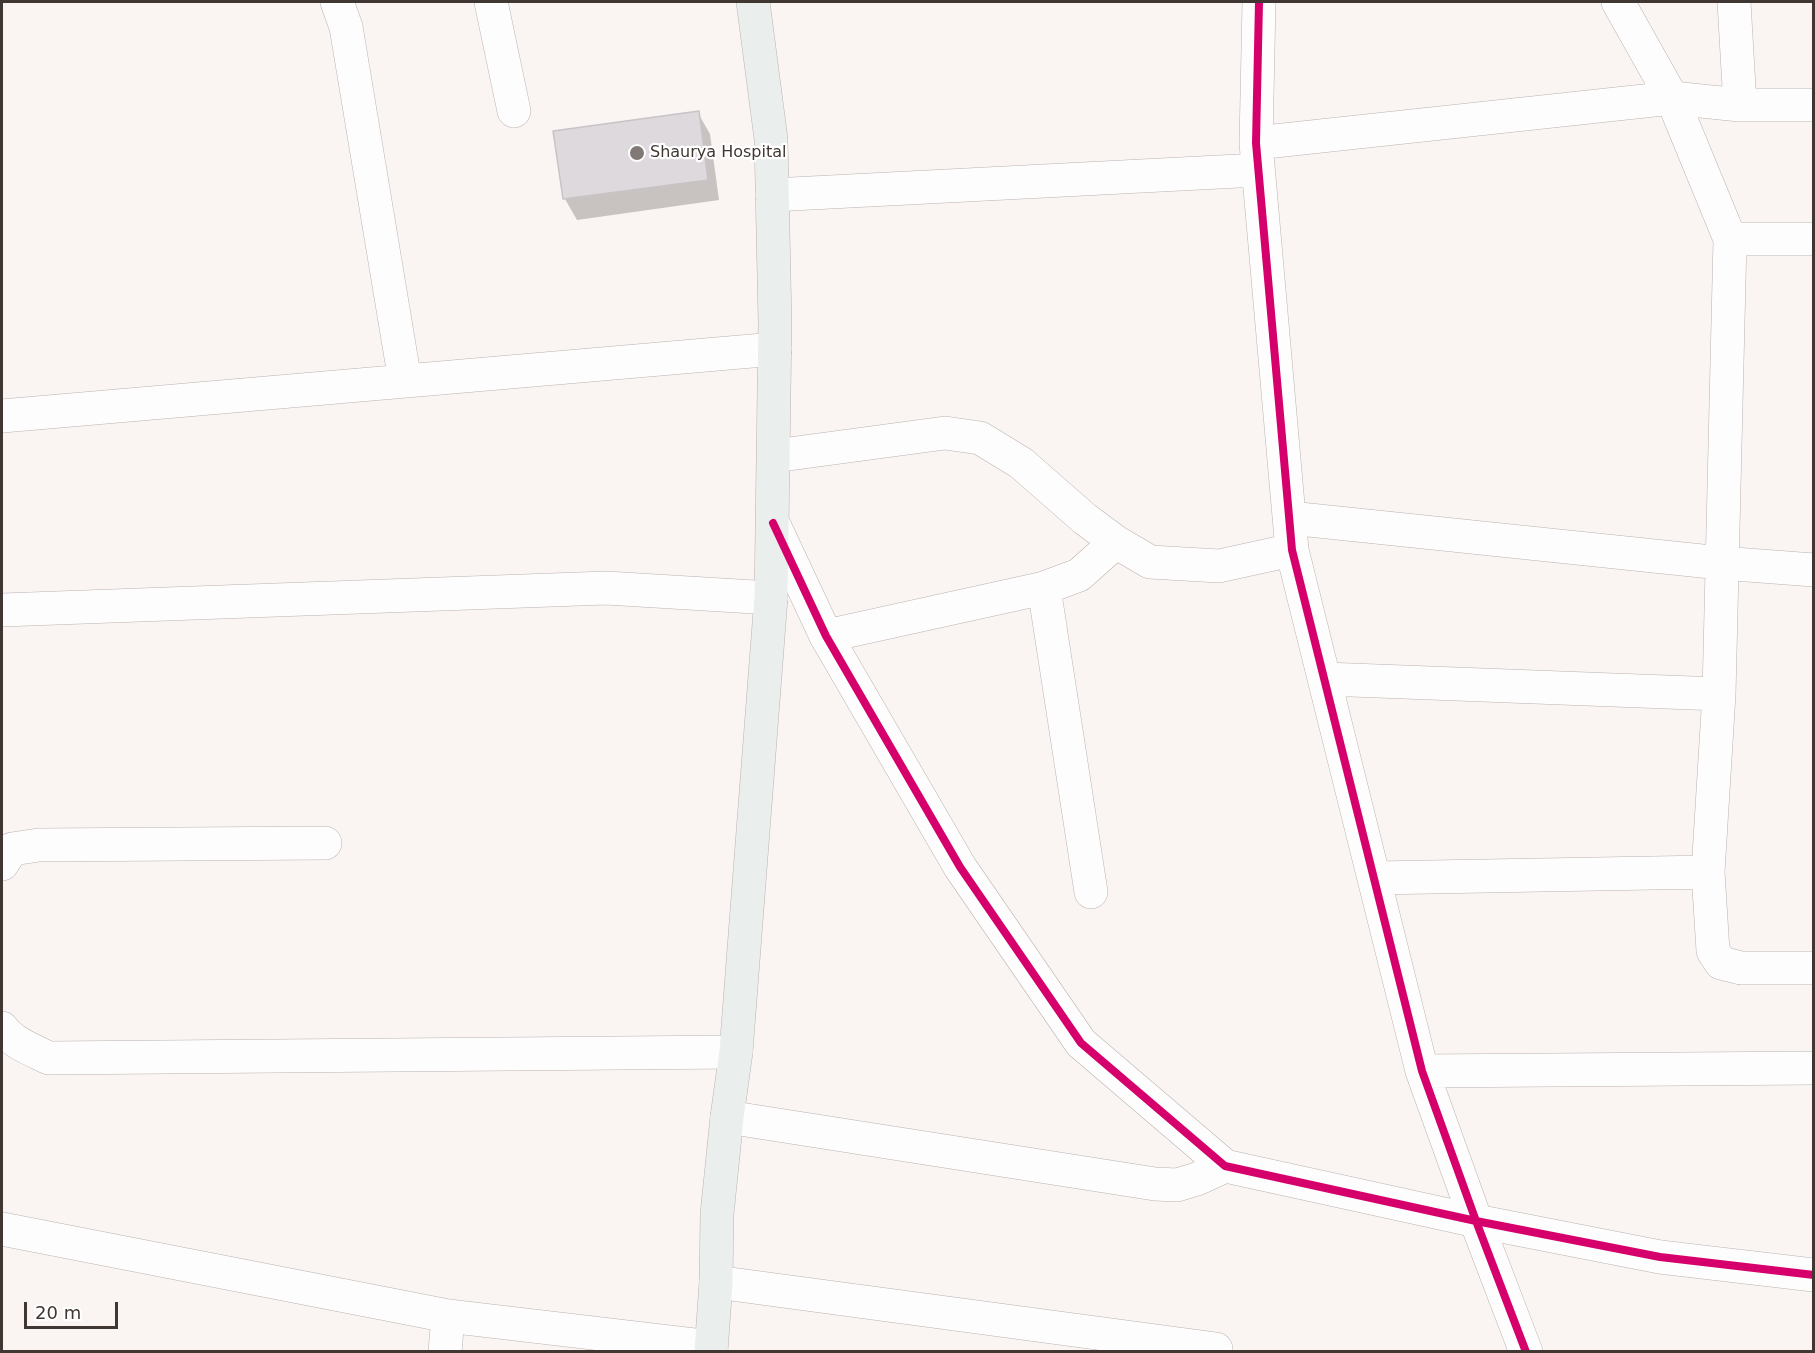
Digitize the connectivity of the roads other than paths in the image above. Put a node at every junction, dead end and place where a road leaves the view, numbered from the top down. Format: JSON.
{"nodes":[{"id":1,"x":337,"y":2,"type":"edge"},
{"id":2,"x":491,"y":2,"type":"edge"},
{"id":3,"x":753,"y":2,"type":"edge"},
{"id":4,"x":1259,"y":2,"type":"edge"},
{"id":5,"x":1618,"y":2,"type":"edge"},
{"id":6,"x":1734,"y":2,"type":"edge"},
{"id":7,"x":1672,"y":98,"type":"junction"},
{"id":8,"x":1740,"y":105,"type":"junction"},
{"id":9,"x":1814,"y":105,"type":"edge"},
{"id":10,"x":514,"y":111,"type":"dead end"},
{"id":11,"x":1257,"y":156,"type":"junction"},
{"id":12,"x":772,"y":195,"type":"junction"},
{"id":13,"x":1730,"y":239,"type":"junction"},
{"id":14,"x":1814,"y":239,"type":"edge"},
{"id":15,"x":775,"y":349,"type":"junction"},
{"id":16,"x":405,"y":381,"type":"junction"},
{"id":17,"x":2,"y":417,"type":"edge"},
{"id":18,"x":774,"y":456,"type":"junction"},
{"id":19,"x":1290,"y":518,"type":"junction"},
{"id":20,"x":773,"y":523,"type":"junction"},
{"id":21,"x":1116,"y":542,"type":"junction"},
{"id":22,"x":1292,"y":550,"type":"junction"},
{"id":23,"x":1721,"y":563,"type":"junction"},
{"id":24,"x":1814,"y":570,"type":"edge"},
{"id":25,"x":1044,"y":588,"type":"junction"},
{"id":26,"x":771,"y":598,"type":"junction"},
{"id":27,"x":2,"y":610,"type":"edge"},
{"id":28,"x":825,"y":636,"type":"junction"},
{"id":29,"x":1325,"y":679,"type":"junction"},
{"id":30,"x":1719,"y":694,"type":"junction"},
{"id":31,"x":324,"y":843,"type":"dead end"},
{"id":32,"x":2,"y":864,"type":"edge"},
{"id":33,"x":1708,"y":872,"type":"junction"},
{"id":34,"x":1375,"y":878,"type":"junction"},
{"id":35,"x":1090,"y":892,"type":"dead end"},
{"id":36,"x":1814,"y":968,"type":"edge"},
{"id":37,"x":2,"y":1028,"type":"edge"},
{"id":38,"x":736,"y":1052,"type":"junction"},
{"id":39,"x":1814,"y":1068,"type":"edge"},
{"id":40,"x":1422,"y":1071,"type":"junction"},
{"id":41,"x":727,"y":1116,"type":"junction"},
{"id":42,"x":1225,"y":1166,"type":"junction"},
{"id":43,"x":1476,"y":1221,"type":"junction"},
{"id":44,"x":2,"y":1228,"type":"edge"},
{"id":45,"x":1814,"y":1275,"type":"edge"},
{"id":46,"x":716,"y":1282,"type":"junction"},
{"id":47,"x":448,"y":1316,"type":"junction"},
{"id":48,"x":711,"y":1349,"type":"edge"},
{"id":49,"x":1216,"y":1349,"type":"dead end"},
{"id":50,"x":1518,"y":1349,"type":"edge"},
{"id":51,"x":445,"y":1352,"type":"edge"}],
"edges":[{"from":1,"to":16,"type":"street"},
{"from":2,"to":10,"type":"street"},
{"from":3,"to":12,"type":"main road"},
{"from":4,"to":11,"type":"street"},
{"from":5,"to":7,"type":"street"},
{"from":6,"to":8,"type":"street"},
{"from":7,"to":8,"type":"street"},
{"from":7,"to":11,"type":"street"},
{"from":7,"to":13,"type":"street"},
{"from":8,"to":9,"type":"street"},
{"from":11,"to":12,"type":"street"},
{"from":11,"to":19,"type":"street"},
{"from":12,"to":15,"type":"main road"},
{"from":13,"to":14,"type":"street"},
{"from":13,"to":23,"type":"street"},
{"from":15,"to":16,"type":"street"},
{"from":15,"to":18,"type":"main road"},
{"from":16,"to":17,"type":"street"},
{"from":18,"to":20,"type":"main road"},
{"from":18,"to":21,"type":"street"},
{"from":19,"to":22,"type":"street"},
{"from":19,"to":23,"type":"street"},
{"from":20,"to":26,"type":"main road"},
{"from":20,"to":28,"type":"street"},
{"from":21,"to":22,"type":"street"},
{"from":21,"to":25,"type":"street"},
{"from":22,"to":29,"type":"street"},
{"from":23,"to":24,"type":"street"},
{"from":23,"to":30,"type":"street"},
{"from":25,"to":28,"type":"street"},
{"from":25,"to":35,"type":"street"},
{"from":26,"to":27,"type":"street"},
{"from":26,"to":38,"type":"main road"},
{"from":28,"to":42,"type":"street"},
{"from":29,"to":30,"type":"street"},
{"from":29,"to":34,"type":"street"},
{"from":30,"to":33,"type":"street"},
{"from":31,"to":32,"type":"street"},
{"from":33,"to":34,"type":"street"},
{"from":33,"to":36,"type":"street"},
{"from":34,"to":40,"type":"street"},
{"from":37,"to":38,"type":"street"},
{"from":38,"to":41,"type":"main road"},
{"from":39,"to":40,"type":"street"},
{"from":40,"to":43,"type":"street"},
{"from":41,"to":42,"type":"street"},
{"from":41,"to":46,"type":"main road"},
{"from":42,"to":43,"type":"street"},
{"from":43,"to":45,"type":"street"},
{"from":43,"to":50,"type":"street"},
{"from":44,"to":47,"type":"street"},
{"from":46,"to":48,"type":"main road"},
{"from":46,"to":49,"type":"street"},
{"from":47,"to":48,"type":"street"},
{"from":47,"to":51,"type":"street"}]}
